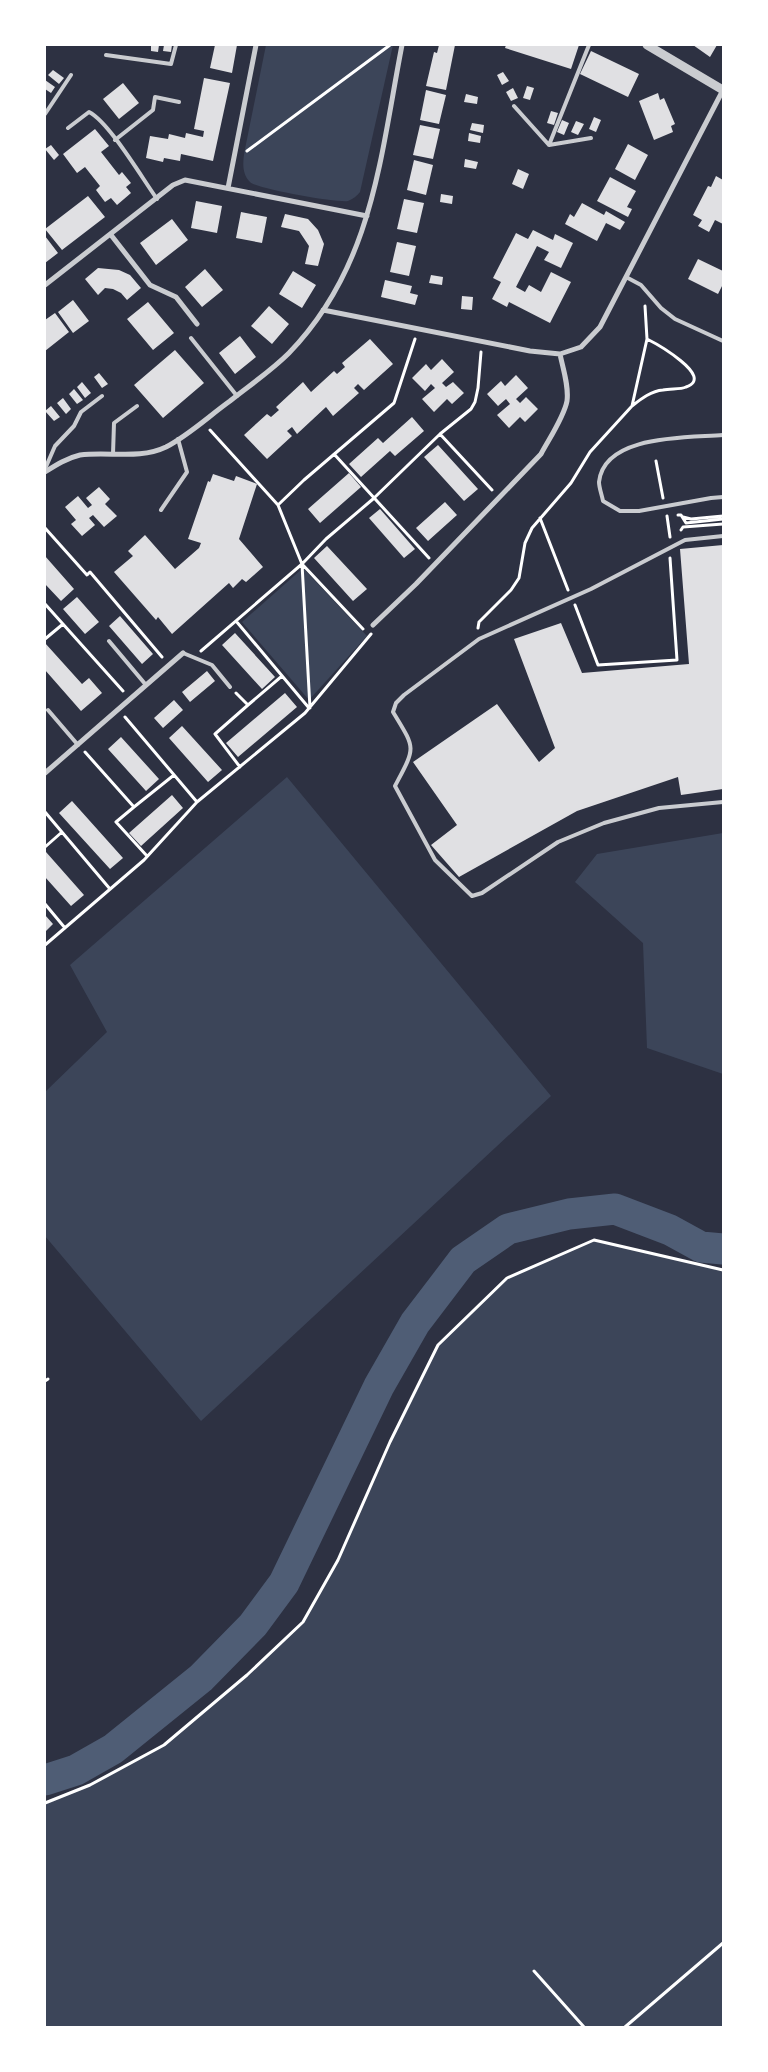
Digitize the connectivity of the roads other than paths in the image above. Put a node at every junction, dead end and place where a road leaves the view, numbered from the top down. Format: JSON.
{"nodes":[{"id":1,"x":176,"y":45,"type":"edge"},
{"id":2,"x":256,"y":45,"type":"edge"},
{"id":3,"x":402,"y":45,"type":"edge"},
{"id":4,"x":589,"y":45,"type":"edge"},
{"id":5,"x":648,"y":45,"type":"edge"},
{"id":6,"x":106,"y":55,"type":"dead end"},
{"id":7,"x":71,"y":75,"type":"dead end"},
{"id":8,"x":723,"y":90,"type":"edge"},
{"id":9,"x":179,"y":102,"type":"dead end"},
{"id":10,"x":514,"y":106,"type":"dead end"},
{"id":11,"x":45,"y":114,"type":"edge"},
{"id":12,"x":68,"y":128,"type":"dead end"},
{"id":13,"x":591,"y":138,"type":"dead end"},
{"id":14,"x":115,"y":140,"type":"junction"},
{"id":15,"x":549,"y":145,"type":"junction"},
{"id":16,"x":228,"y":188,"type":"junction"},
{"id":17,"x":157,"y":198,"type":"junction"},
{"id":18,"x":367,"y":216,"type":"junction"},
{"id":19,"x":111,"y":235,"type":"junction"},
{"id":20,"x":626,"y":277,"type":"junction"},
{"id":21,"x":45,"y":285,"type":"edge"},
{"id":22,"x":323,"y":310,"type":"junction"},
{"id":23,"x":197,"y":324,"type":"dead end"},
{"id":24,"x":191,"y":338,"type":"dead end"},
{"id":25,"x":723,"y":341,"type":"edge"},
{"id":26,"x":560,"y":354,"type":"junction"},
{"id":27,"x":102,"y":396,"type":"dead end"},
{"id":28,"x":237,"y":396,"type":"junction"},
{"id":29,"x":137,"y":406,"type":"dead end"},
{"id":30,"x":723,"y":435,"type":"edge"},
{"id":31,"x":178,"y":440,"type":"junction"},
{"id":32,"x":113,"y":454,"type":"junction"},
{"id":33,"x":45,"y":470,"type":"edge"},
{"id":34,"x":723,"y":497,"type":"edge"},
{"id":35,"x":161,"y":510,"type":"dead end"},
{"id":36,"x":723,"y":536,"type":"edge"},
{"id":37,"x":373,"y":625,"type":"road end"},
{"id":38,"x":109,"y":640,"type":"dead end"},
{"id":39,"x":183,"y":654,"type":"joint"},
{"id":40,"x":146,"y":685,"type":"junction"},
{"id":41,"x":230,"y":687,"type":"road end"},
{"id":42,"x":48,"y":710,"type":"dead end"},
{"id":43,"x":78,"y":745,"type":"junction"},
{"id":44,"x":45,"y":773,"type":"edge"},
{"id":45,"x":723,"y":802,"type":"edge"}],
"edges":[{"from":1,"to":6,"type":"lane"},
{"from":2,"to":16,"type":"street"},
{"from":3,"to":18,"type":"street"},
{"from":4,"to":15,"type":"lane"},
{"from":5,"to":8,"type":"street"},
{"from":7,"to":11,"type":"lane"},
{"from":8,"to":20,"type":"street"},
{"from":9,"to":14,"type":"lane"},
{"from":10,"to":15,"type":"lane"},
{"from":12,"to":14,"type":"lane"},
{"from":13,"to":15,"type":"lane"},
{"from":14,"to":17,"type":"lane"},
{"from":16,"to":17,"type":"street"},
{"from":16,"to":18,"type":"street"},
{"from":17,"to":19,"type":"street"},
{"from":18,"to":22,"type":"street"},
{"from":19,"to":21,"type":"street"},
{"from":19,"to":23,"type":"street"},
{"from":20,"to":25,"type":"lane"},
{"from":20,"to":26,"type":"street"},
{"from":22,"to":26,"type":"street"},
{"from":22,"to":28,"type":"street"},
{"from":24,"to":28,"type":"lane"},
{"from":26,"to":37,"type":"street"},
{"from":27,"to":33,"type":"lane"},
{"from":28,"to":31,"type":"street"},
{"from":29,"to":32,"type":"lane"},
{"from":30,"to":34,"type":"lane"},
{"from":31,"to":32,"type":"street"},
{"from":31,"to":35,"type":"lane"},
{"from":32,"to":33,"type":"street"},
{"from":36,"to":45,"type":"lane"},
{"from":38,"to":40,"type":"lane"},
{"from":39,"to":40,"type":"street"},
{"from":39,"to":41,"type":"lane"},
{"from":40,"to":43,"type":"street"},
{"from":42,"to":43,"type":"lane"},
{"from":43,"to":44,"type":"street"}]}
